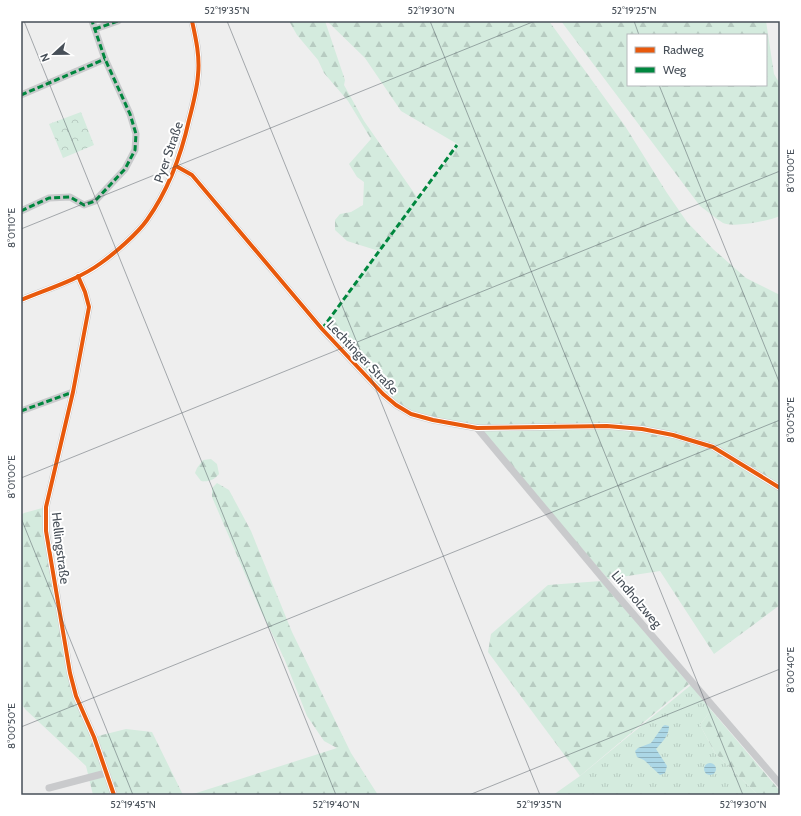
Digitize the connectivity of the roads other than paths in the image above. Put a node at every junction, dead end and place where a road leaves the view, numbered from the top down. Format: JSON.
{"nodes":[{"id":1,"x":92,"y":21,"type":"edge"},
{"id":2,"x":118,"y":21,"type":"edge"},
{"id":3,"x":192,"y":21,"type":"edge"},
{"id":4,"x":95,"y":29,"type":"junction"},
{"id":5,"x":105,"y":59,"type":"junction"},
{"id":6,"x":21,"y":95,"type":"edge"},
{"id":7,"x":176,"y":166,"type":"junction"},
{"id":8,"x":21,"y":210,"type":"edge"},
{"id":9,"x":78,"y":276,"type":"junction"},
{"id":10,"x":21,"y":300,"type":"edge"},
{"id":11,"x":73,"y":392,"type":"junction"},
{"id":12,"x":21,"y":411,"type":"edge"},
{"id":13,"x":477,"y":428,"type":"junction"},
{"id":14,"x":780,"y":488,"type":"edge"},
{"id":15,"x":106,"y":773,"type":"junction"},
{"id":16,"x":780,"y":784,"type":"edge"},
{"id":17,"x":49,"y":788,"type":"dead end"},
{"id":18,"x":114,"y":795,"type":"edge"}],
"edges":[{"from":1,"to":4,"type":"street"},
{"from":2,"to":4,"type":"street"},
{"from":3,"to":7,"type":"street","name":"Pyer Straße"},
{"from":4,"to":5,"type":"street"},
{"from":5,"to":6,"type":"street"},
{"from":5,"to":8,"type":"street"},
{"from":7,"to":9,"type":"street","name":"Pyer Straße"},
{"from":7,"to":13,"type":"street","name":"Lechtinger Straße"},
{"from":9,"to":10,"type":"street","name":"Pyer Straße"},
{"from":9,"to":11,"type":"street","name":"Hellingstraße"},
{"from":11,"to":12,"type":"street"},
{"from":11,"to":15,"type":"street","name":"Hellingstraße"},
{"from":13,"to":14,"type":"street","name":"Lechtinger Straße"},
{"from":13,"to":16,"type":"street","name":"Lindholzweg"},
{"from":15,"to":17,"type":"street"},
{"from":15,"to":18,"type":"street","name":"Hellingstraße"}]}
